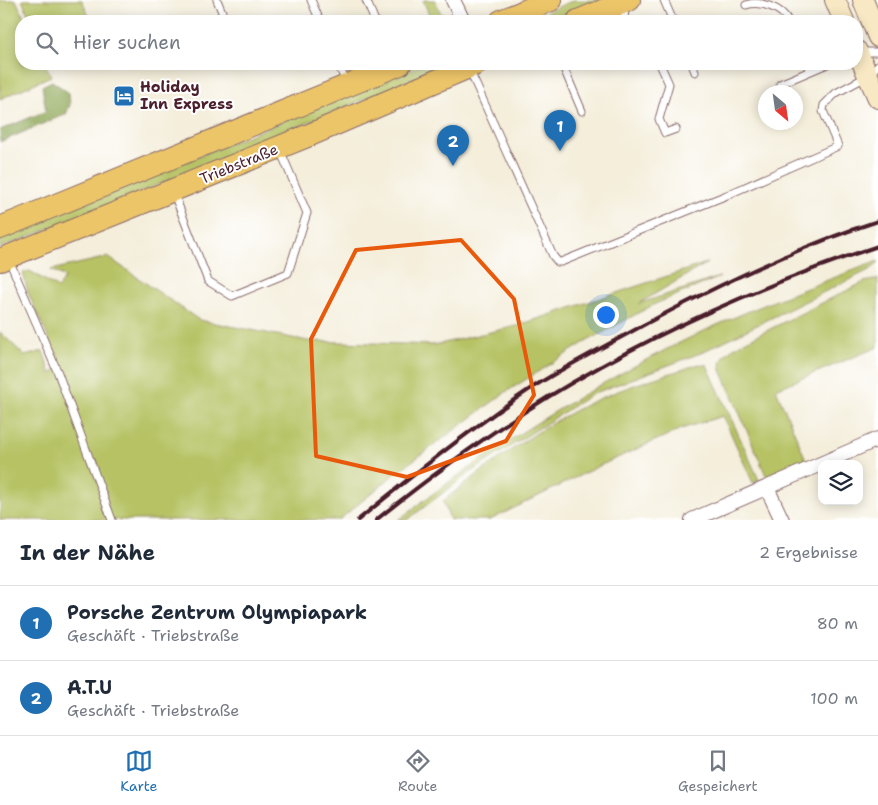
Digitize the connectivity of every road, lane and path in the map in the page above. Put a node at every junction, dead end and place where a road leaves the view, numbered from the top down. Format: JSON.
{"nodes":[{"id":1,"x":217,"y":0,"type":"edge"},
{"id":2,"x":311,"y":0,"type":"edge"},
{"id":3,"x":366,"y":0,"type":"edge"},
{"id":4,"x":453,"y":0,"type":"edge"},
{"id":5,"x":551,"y":0,"type":"edge"},
{"id":6,"x":664,"y":0,"type":"edge"},
{"id":7,"x":835,"y":0,"type":"edge"},
{"id":8,"x":863,"y":0,"type":"edge"},
{"id":9,"x":749,"y":3,"type":"edge"},
{"id":10,"x":626,"y":7,"type":"edge"},
{"id":11,"x":222,"y":12,"type":"dead end"},
{"id":12,"x":512,"y":14,"type":"edge"},
{"id":13,"x":317,"y":15,"type":"edge"},
{"id":14,"x":372,"y":15,"type":"edge"},
{"id":15,"x":460,"y":15,"type":"edge"},
{"id":16,"x":599,"y":15,"type":"edge"},
{"id":17,"x":668,"y":15,"type":"edge"},
{"id":18,"x":783,"y":15,"type":"edge"},
{"id":19,"x":841,"y":15,"type":"edge"},
{"id":20,"x":878,"y":37,"type":"edge"},
{"id":21,"x":863,"y":51,"type":"edge"},
{"id":22,"x":878,"y":52,"type":"edge"},
{"id":23,"x":863,"y":58,"type":"edge"},
{"id":24,"x":341,"y":70,"type":"edge"},
{"id":25,"x":383,"y":70,"type":"edge"},
{"id":26,"x":460,"y":70,"type":"edge"},
{"id":27,"x":474,"y":70,"type":"edge"},
{"id":28,"x":565,"y":70,"type":"edge"},
{"id":29,"x":663,"y":70,"type":"edge"},
{"id":30,"x":804,"y":70,"type":"edge"},
{"id":31,"x":873,"y":71,"type":"edge"},
{"id":32,"x":780,"y":84,"type":"dead end"},
{"id":33,"x":348,"y":85,"type":"junction"},
{"id":34,"x":878,"y":98,"type":"edge"},
{"id":35,"x":582,"y":111,"type":"dead end"},
{"id":36,"x":676,"y":129,"type":"dead end"},
{"id":37,"x":279,"y":147,"type":"junction"},
{"id":38,"x":172,"y":191,"type":"junction"},
{"id":39,"x":0,"y":228,"type":"edge"},
{"id":40,"x":4,"y":258,"type":"edge"},
{"id":41,"x":878,"y":439,"type":"edge"},
{"id":42,"x":767,"y":488,"type":"junction"},
{"id":43,"x":112,"y":520,"type":"edge"},
{"id":44,"x":692,"y":520,"type":"edge"},
{"id":45,"x":782,"y":520,"type":"edge"}],
"edges":[{"from":1,"to":11,"type":"lane"},
{"from":2,"to":13,"type":"lane"},
{"from":3,"to":14,"type":"lane"},
{"from":4,"to":15,"type":"street"},
{"from":5,"to":12,"type":"main road"},
{"from":6,"to":17,"type":"lane"},
{"from":7,"to":19,"type":"street"},
{"from":8,"to":20,"type":"street"},
{"from":9,"to":18,"type":"lane"},
{"from":10,"to":16,"type":"main road"},
{"from":21,"to":22,"type":"lane"},
{"from":23,"to":31,"type":"street"},
{"from":24,"to":33,"type":"lane"},
{"from":25,"to":33,"type":"main road","name":"Triebstraße"},
{"from":26,"to":37,"type":"main road","name":"Triebstraße"},
{"from":27,"to":31,"type":"lane"},
{"from":28,"to":35,"type":"lane"},
{"from":29,"to":36,"type":"lane"},
{"from":30,"to":32,"type":"lane"},
{"from":31,"to":34,"type":"street"},
{"from":33,"to":39,"type":"main road","name":"Triebstraße"},
{"from":37,"to":38,"type":"main road","name":"Triebstraße"},
{"from":37,"to":38,"type":"lane"},
{"from":38,"to":40,"type":"main road","name":"Triebstraße"},
{"from":40,"to":43,"type":"lane"},
{"from":41,"to":42,"type":"street"},
{"from":42,"to":44,"type":"street"},
{"from":42,"to":45,"type":"street"}]}
